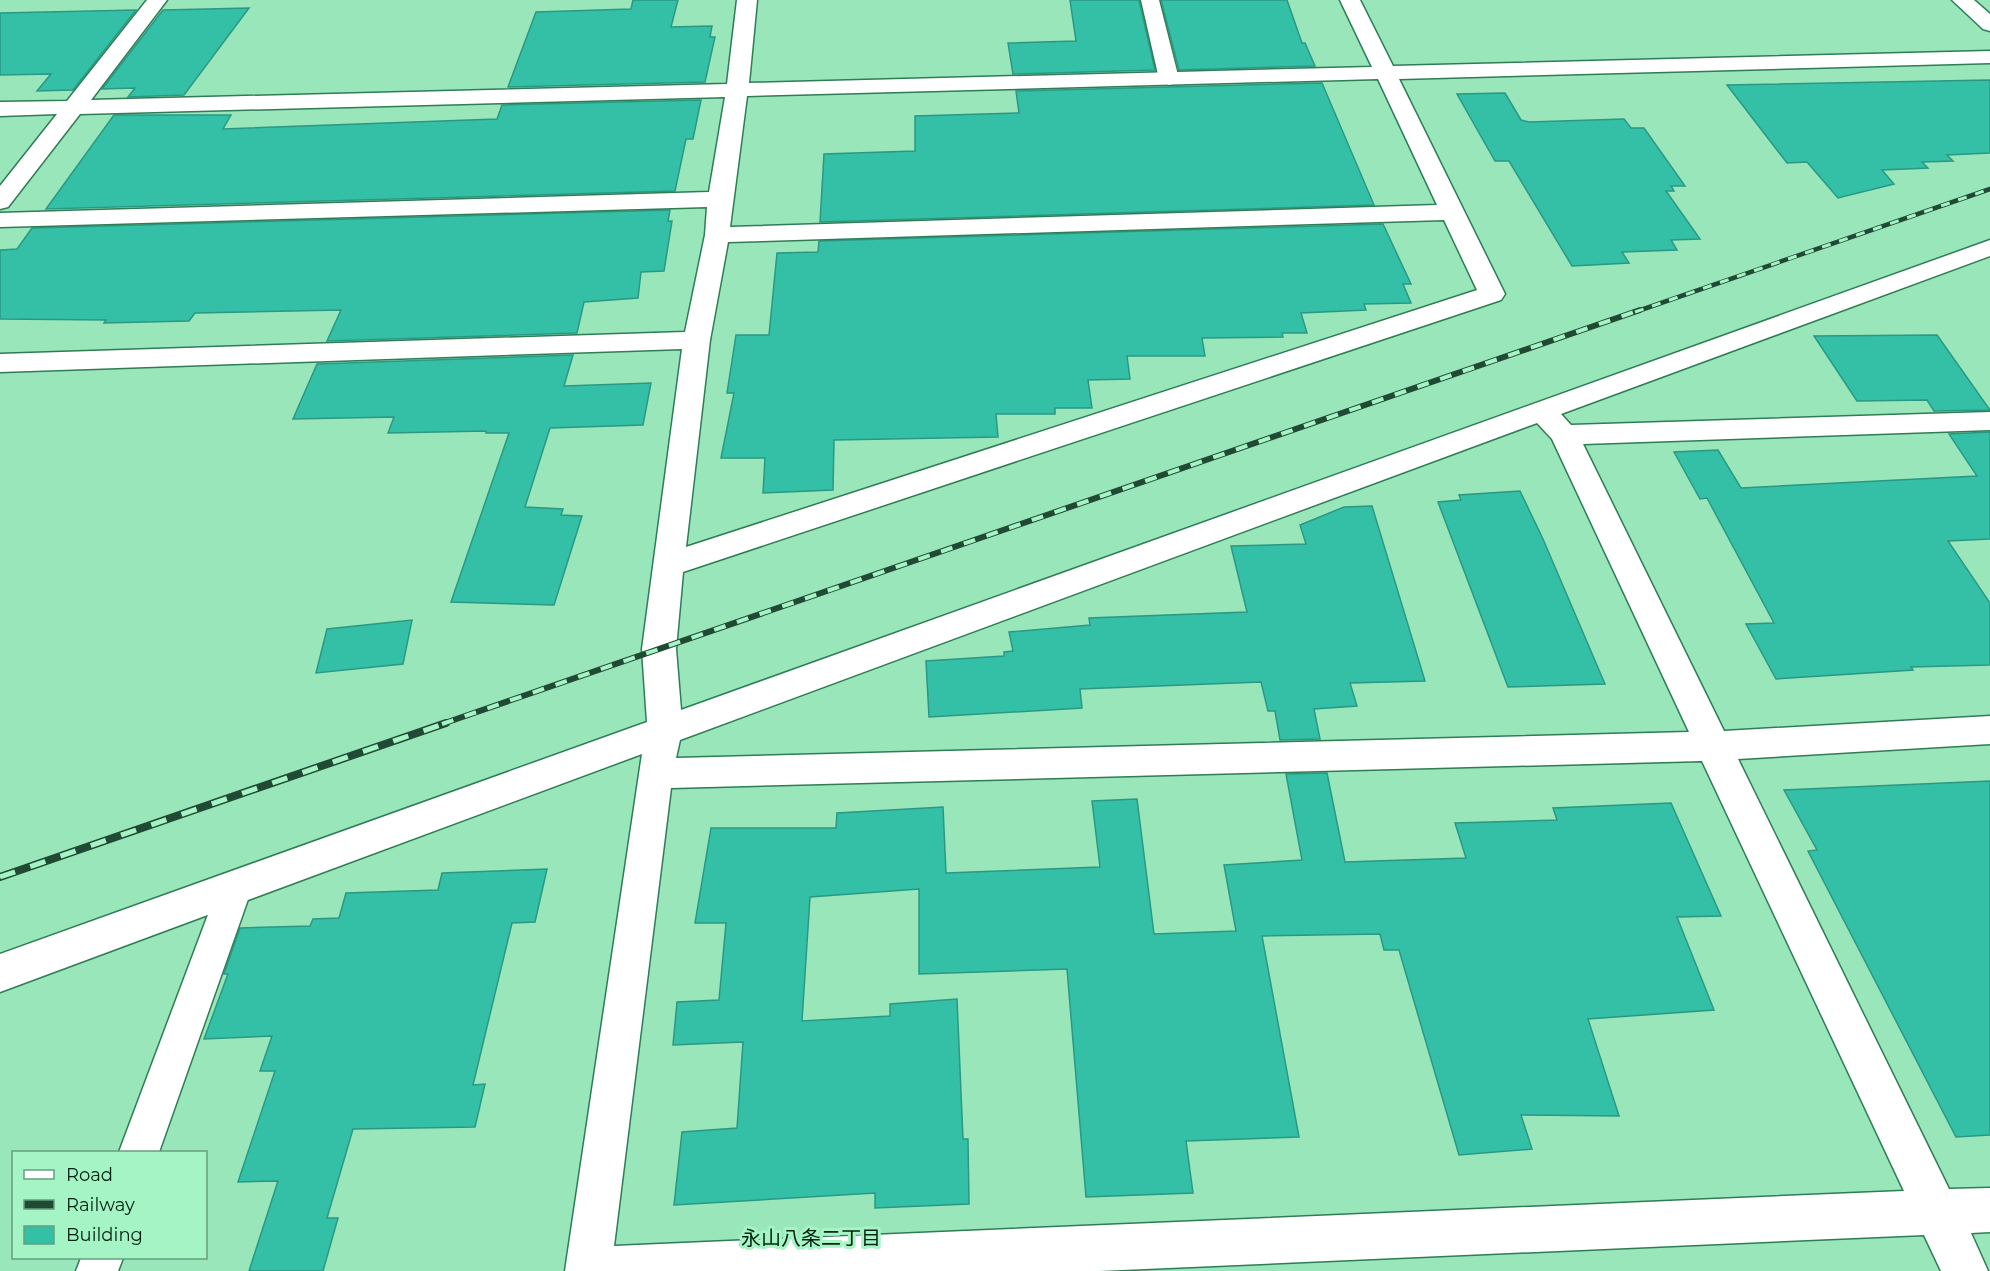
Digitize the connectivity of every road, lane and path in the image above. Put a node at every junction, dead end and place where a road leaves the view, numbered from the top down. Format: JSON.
{"nodes":[{"id":1,"x":157,"y":0,"type":"edge"},
{"id":2,"x":747,"y":0,"type":"edge"},
{"id":3,"x":1150,"y":0,"type":"edge"},
{"id":4,"x":1350,"y":0,"type":"edge"},
{"id":5,"x":1962,"y":0,"type":"edge"},
{"id":6,"x":1990,"y":25,"type":"edge"},
{"id":7,"x":1990,"y":57,"type":"edge"},
{"id":8,"x":1384,"y":74,"type":"junction"},
{"id":9,"x":1169,"y":79,"type":"junction"},
{"id":10,"x":737,"y":90,"type":"junction"},
{"id":11,"x":73,"y":107,"type":"junction"},
{"id":12,"x":0,"y":109,"type":"edge"},
{"id":13,"x":720,"y":199,"type":"junction"},
{"id":14,"x":0,"y":202,"type":"edge"},
{"id":15,"x":1453,"y":212,"type":"junction"},
{"id":16,"x":0,"y":220,"type":"edge"},
{"id":17,"x":717,"y":235,"type":"junction"},
{"id":18,"x":1990,"y":248,"type":"edge"},
{"id":19,"x":697,"y":340,"type":"junction"},
{"id":20,"x":0,"y":363,"type":"edge"},
{"id":21,"x":1990,"y":421,"type":"edge"},
{"id":22,"x":1553,"y":423,"type":"junction"},
{"id":23,"x":668,"y":565,"type":"junction"},
{"id":24,"x":665,"y":730,"type":"junction"},
{"id":25,"x":1990,"y":730,"type":"edge"},
{"id":26,"x":1711,"y":746,"type":"junction"},
{"id":27,"x":655,"y":773,"type":"junction"},
{"id":28,"x":235,"y":888,"type":"junction"},
{"id":29,"x":0,"y":973,"type":"edge"},
{"id":30,"x":139,"y":1151,"type":"edge"},
{"id":31,"x":1990,"y":1210,"type":"edge"},
{"id":32,"x":1938,"y":1213,"type":"junction"},
{"id":33,"x":588,"y":1270,"type":"edge"},
{"id":34,"x":1965,"y":1271,"type":"edge"}],
"edges":[{"from":1,"to":11,"type":"street"},
{"from":2,"to":10,"type":"street"},
{"from":3,"to":9,"type":"lane"},
{"from":4,"to":8,"type":"street"},
{"from":5,"to":6,"type":"street"},
{"from":7,"to":8,"type":"street"},
{"from":8,"to":9,"type":"street"},
{"from":8,"to":15,"type":"street"},
{"from":9,"to":10,"type":"street"},
{"from":10,"to":11,"type":"street"},
{"from":10,"to":13,"type":"street"},
{"from":11,"to":12,"type":"street"},
{"from":11,"to":14,"type":"street"},
{"from":13,"to":16,"type":"street"},
{"from":13,"to":17,"type":"street"},
{"from":15,"to":17,"type":"street"},
{"from":15,"to":23,"type":"street"},
{"from":17,"to":19,"type":"street"},
{"from":18,"to":22,"type":"street"},
{"from":19,"to":20,"type":"street"},
{"from":19,"to":23,"type":"street"},
{"from":21,"to":22,"type":"street"},
{"from":22,"to":24,"type":"street"},
{"from":22,"to":26,"type":"street"},
{"from":23,"to":24,"type":"street"},
{"from":24,"to":27,"type":"street"},
{"from":24,"to":28,"type":"street"},
{"from":25,"to":26,"type":"street"},
{"from":26,"to":27,"type":"street"},
{"from":26,"to":32,"type":"street"},
{"from":27,"to":33,"type":"street"},
{"from":28,"to":29,"type":"street"},
{"from":28,"to":30,"type":"lane"},
{"from":31,"to":32,"type":"street"},
{"from":32,"to":33,"type":"street"},
{"from":32,"to":34,"type":"street"}]}
